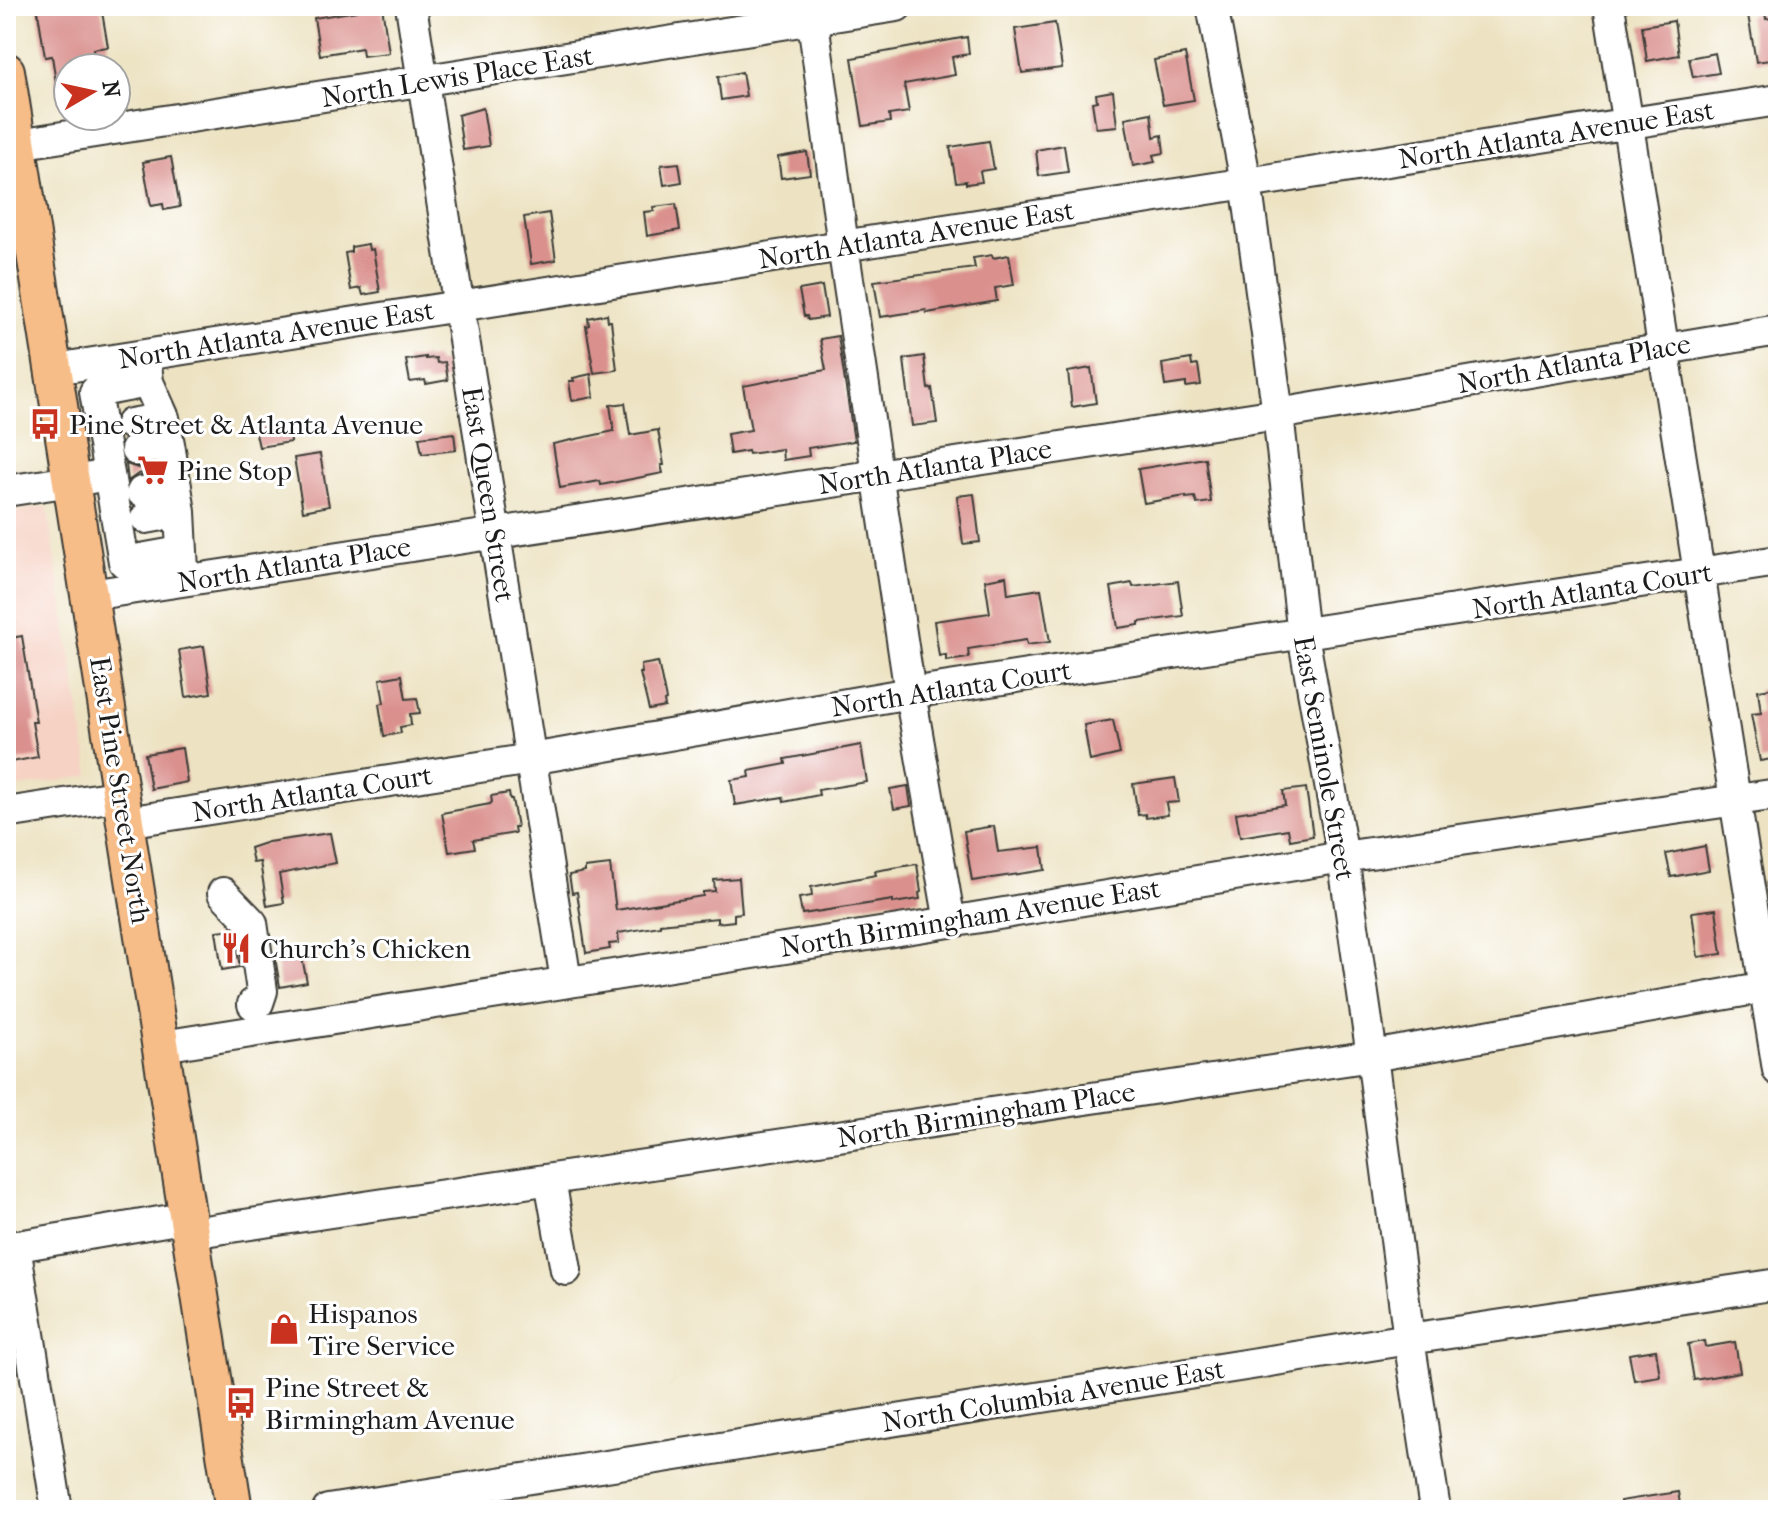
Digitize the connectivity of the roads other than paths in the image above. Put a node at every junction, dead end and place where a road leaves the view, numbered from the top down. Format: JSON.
{"nodes":[{"id":1,"x":411,"y":6,"type":"edge"},
{"id":2,"x":897,"y":6,"type":"edge"},
{"id":3,"x":1212,"y":6,"type":"edge"},
{"id":4,"x":1609,"y":6,"type":"edge"},
{"id":5,"x":812,"y":13,"type":"edge"},
{"id":6,"x":423,"y":81,"type":"junction"},
{"id":7,"x":7,"y":89,"type":"edge"},
{"id":8,"x":1778,"y":100,"type":"edge"},
{"id":9,"x":1628,"y":123,"type":"junction"},
{"id":10,"x":18,"y":144,"type":"junction"},
{"id":11,"x":1246,"y":182,"type":"junction"},
{"id":12,"x":17,"y":204,"type":"edge"},
{"id":13,"x":843,"y":246,"type":"junction"},
{"id":14,"x":459,"y":306,"type":"junction"},
{"id":15,"x":1778,"y":330,"type":"edge"},
{"id":16,"x":1663,"y":348,"type":"junction"},
{"id":17,"x":146,"y":368,"type":"junction"},
{"id":18,"x":55,"y":369,"type":"junction"},
{"id":19,"x":1278,"y":414,"type":"junction"},
{"id":20,"x":167,"y":431,"type":"junction"},
{"id":21,"x":121,"y":474,"type":"junction"},
{"id":22,"x":877,"y":475,"type":"junction"},
{"id":23,"x":73,"y":480,"type":"junction"},
{"id":24,"x":6,"y":491,"type":"edge"},
{"id":25,"x":178,"y":499,"type":"junction"},
{"id":26,"x":495,"y":534,"type":"junction"},
{"id":27,"x":1778,"y":561,"type":"edge"},
{"id":28,"x":182,"y":567,"type":"junction"},
{"id":29,"x":1697,"y":574,"type":"junction"},
{"id":30,"x":90,"y":595,"type":"junction"},
{"id":31,"x":1303,"y":635,"type":"junction"},
{"id":32,"x":910,"y":693,"type":"junction"},
{"id":33,"x":531,"y":759,"type":"junction"},
{"id":34,"x":1778,"y":794,"type":"edge"},
{"id":35,"x":1734,"y":801,"type":"junction"},
{"id":36,"x":124,"y":808,"type":"junction"},
{"id":37,"x":6,"y":813,"type":"edge"},
{"id":38,"x":1343,"y":857,"type":"junction"},
{"id":39,"x":223,"y":893,"type":"dead end"},
{"id":40,"x":950,"y":922,"type":"junction"},
{"id":41,"x":566,"y":981,"type":"junction"},
{"id":42,"x":1772,"y":986,"type":"edge"},
{"id":43,"x":253,"y":1004,"type":"dead end"},
{"id":44,"x":162,"y":1046,"type":"junction"},
{"id":45,"x":1372,"y":1056,"type":"junction"},
{"id":46,"x":1778,"y":1070,"type":"edge"},
{"id":47,"x":550,"y":1180,"type":"junction"},
{"id":48,"x":190,"y":1225,"type":"junction"},
{"id":49,"x":11,"y":1247,"type":"edge"},
{"id":50,"x":566,"y":1270,"type":"dead end"},
{"id":51,"x":1778,"y":1284,"type":"edge"},
{"id":52,"x":1409,"y":1339,"type":"junction"},
{"id":53,"x":51,"y":1509,"type":"edge"},
{"id":54,"x":234,"y":1510,"type":"edge"},
{"id":55,"x":328,"y":1510,"type":"edge"},
{"id":56,"x":1435,"y":1510,"type":"edge"}],
"edges":[{"from":1,"to":6,"type":"street","name":"East Queen Street"},
{"from":2,"to":5,"type":"street","name":"North Lewis Place East"},
{"from":3,"to":11,"type":"street","name":"East Seminole Street"},
{"from":4,"to":9,"type":"street"},
{"from":5,"to":6,"type":"street","name":"North Lewis Place East"},
{"from":5,"to":13,"type":"street"},
{"from":6,"to":10,"type":"street","name":"North Lewis Place East"},
{"from":6,"to":14,"type":"street","name":"East Queen Street"},
{"from":7,"to":10,"type":"main road","name":"East Pine Street North"},
{"from":8,"to":9,"type":"street","name":"North Atlanta Avenue East"},
{"from":9,"to":11,"type":"street","name":"North Atlanta Avenue East"},
{"from":9,"to":16,"type":"street"},
{"from":10,"to":12,"type":"main road","name":"East Pine Street North"},
{"from":11,"to":13,"type":"street","name":"North Atlanta Avenue East"},
{"from":11,"to":19,"type":"street","name":"East Seminole Street"},
{"from":12,"to":18,"type":"main road","name":"East Pine Street North"},
{"from":13,"to":14,"type":"street","name":"North Atlanta Avenue East"},
{"from":13,"to":22,"type":"street"},
{"from":14,"to":17,"type":"street","name":"North Atlanta Avenue East"},
{"from":14,"to":26,"type":"street","name":"East Queen Street"},
{"from":15,"to":16,"type":"street","name":"North Atlanta Place"},
{"from":16,"to":19,"type":"street","name":"North Atlanta Place"},
{"from":16,"to":29,"type":"street"},
{"from":17,"to":18,"type":"street","name":"North Atlanta Avenue East"},
{"from":17,"to":20,"type":"street"},
{"from":17,"to":21,"type":"street"},
{"from":18,"to":23,"type":"main road","name":"East Pine Street North"},
{"from":19,"to":22,"type":"street","name":"North Atlanta Place"},
{"from":19,"to":31,"type":"street","name":"East Seminole Street"},
{"from":20,"to":21,"type":"street"},
{"from":20,"to":25,"type":"street"},
{"from":21,"to":23,"type":"street"},
{"from":21,"to":25,"type":"street"},
{"from":21,"to":28,"type":"street"},
{"from":22,"to":26,"type":"street","name":"North Atlanta Place"},
{"from":22,"to":32,"type":"street"},
{"from":23,"to":24,"type":"street"},
{"from":23,"to":30,"type":"main road","name":"East Pine Street North"},
{"from":25,"to":28,"type":"street"},
{"from":26,"to":28,"type":"street","name":"North Atlanta Place"},
{"from":26,"to":33,"type":"street","name":"East Queen Street"},
{"from":27,"to":29,"type":"street","name":"North Atlanta Court"},
{"from":28,"to":30,"type":"street","name":"North Atlanta Place"},
{"from":29,"to":31,"type":"street","name":"North Atlanta Court"},
{"from":29,"to":35,"type":"street"},
{"from":30,"to":36,"type":"main road","name":"East Pine Street North"},
{"from":31,"to":32,"type":"street","name":"North Atlanta Court"},
{"from":31,"to":38,"type":"street","name":"East Seminole Street"},
{"from":32,"to":33,"type":"street","name":"North Atlanta Court"},
{"from":32,"to":40,"type":"street"},
{"from":33,"to":36,"type":"street","name":"North Atlanta Court"},
{"from":33,"to":41,"type":"street","name":"East Queen Street"},
{"from":34,"to":35,"type":"street","name":"North Birmingham Avenue East"},
{"from":35,"to":38,"type":"street","name":"North Birmingham Avenue East"},
{"from":35,"to":42,"type":"street"},
{"from":36,"to":37,"type":"street"},
{"from":36,"to":44,"type":"main road","name":"East Pine Street North"},
{"from":38,"to":40,"type":"street","name":"North Birmingham Avenue East"},
{"from":38,"to":45,"type":"street","name":"East Seminole Street"},
{"from":39,"to":43,"type":"street"},
{"from":40,"to":41,"type":"street","name":"North Birmingham Avenue East"},
{"from":41,"to":44,"type":"street","name":"North Birmingham Avenue East"},
{"from":42,"to":45,"type":"street","name":"North Birmingham Place"},
{"from":42,"to":46,"type":"street"},
{"from":44,"to":48,"type":"main road","name":"East Pine Street North"},
{"from":45,"to":47,"type":"street","name":"North Birmingham Place"},
{"from":45,"to":52,"type":"street","name":"East Seminole Street"},
{"from":47,"to":48,"type":"street","name":"North Birmingham Place"},
{"from":47,"to":50,"type":"street"},
{"from":48,"to":49,"type":"street","name":"North Birmingham Place"},
{"from":48,"to":54,"type":"main road","name":"East Pine Street North"},
{"from":49,"to":53,"type":"street"},
{"from":51,"to":52,"type":"street","name":"North Columbia Avenue East"},
{"from":52,"to":55,"type":"street","name":"North Columbia Avenue East"},
{"from":52,"to":56,"type":"street","name":"East Seminole Street"}]}
